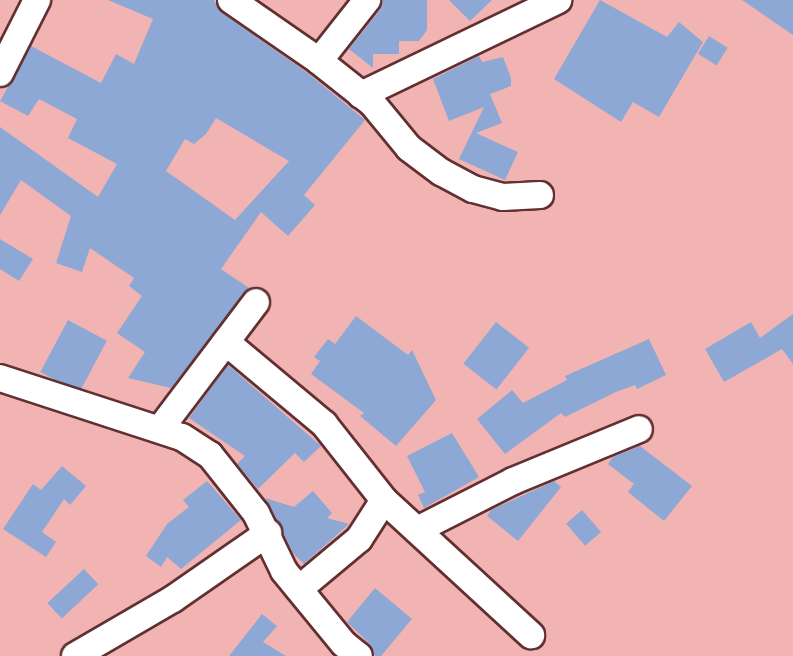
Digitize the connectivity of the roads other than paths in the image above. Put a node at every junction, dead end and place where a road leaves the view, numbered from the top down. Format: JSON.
{"nodes":[{"id":1,"x":37,"y":0,"type":"edge"},
{"id":2,"x":231,"y":0,"type":"edge"},
{"id":3,"x":367,"y":0,"type":"edge"},
{"id":4,"x":558,"y":0,"type":"edge"},
{"id":5,"x":319,"y":61,"type":"junction"},
{"id":6,"x":0,"y":73,"type":"edge"},
{"id":7,"x":361,"y":95,"type":"junction"},
{"id":8,"x":540,"y":195,"type":"dead end"},
{"id":9,"x":256,"y":302,"type":"dead end"},
{"id":10,"x":226,"y":342,"type":"junction"},
{"id":11,"x":0,"y":378,"type":"edge"},
{"id":12,"x":160,"y":429,"type":"junction"},
{"id":13,"x":639,"y":429,"type":"dead end"},
{"id":14,"x":384,"y":500,"type":"junction"},
{"id":15,"x":417,"y":530,"type":"junction"},
{"id":16,"x":268,"y":533,"type":"junction"},
{"id":17,"x":299,"y":589,"type":"junction"},
{"id":18,"x":531,"y":635,"type":"dead end"},
{"id":19,"x":75,"y":656,"type":"edge"},
{"id":20,"x":359,"y":656,"type":"edge"}],
"edges":[{"from":1,"to":6,"type":"street"},
{"from":2,"to":5,"type":"street"},
{"from":3,"to":5,"type":"street"},
{"from":4,"to":7,"type":"street"},
{"from":5,"to":7,"type":"street"},
{"from":7,"to":8,"type":"street"},
{"from":9,"to":10,"type":"street"},
{"from":10,"to":12,"type":"street"},
{"from":10,"to":14,"type":"street"},
{"from":11,"to":12,"type":"street"},
{"from":12,"to":16,"type":"street"},
{"from":13,"to":15,"type":"street"},
{"from":14,"to":15,"type":"street"},
{"from":14,"to":17,"type":"street"},
{"from":15,"to":18,"type":"street"},
{"from":16,"to":17,"type":"street"},
{"from":16,"to":19,"type":"street"},
{"from":17,"to":20,"type":"street"}]}
